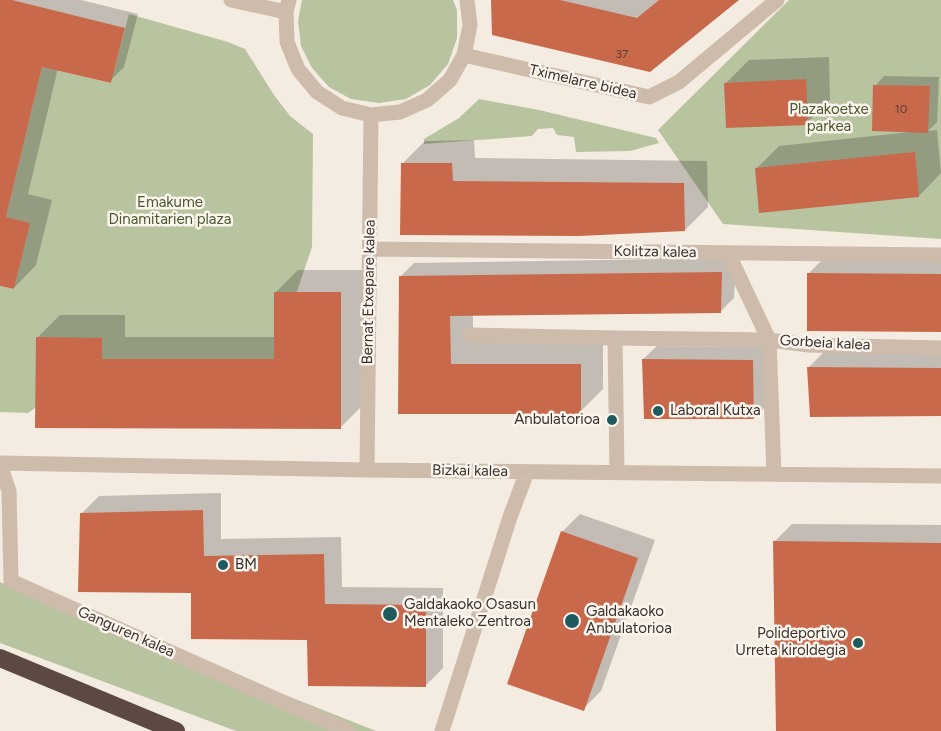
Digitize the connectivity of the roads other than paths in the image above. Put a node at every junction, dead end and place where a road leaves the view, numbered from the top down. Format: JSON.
{"nodes":[{"id":1,"x":231,"y":0,"type":"edge"},
{"id":2,"x":467,"y":0,"type":"edge"},
{"id":3,"x":777,"y":0,"type":"edge"},
{"id":4,"x":287,"y":6,"type":"edge"},
{"id":5,"x":464,"y":55,"type":"junction"},
{"id":6,"x":371,"y":115,"type":"junction"},
{"id":7,"x":369,"y":249,"type":"junction"},
{"id":8,"x":728,"y":253,"type":"junction"},
{"id":9,"x":941,"y":255,"type":"edge"},
{"id":10,"x":470,"y":335,"type":"dead end"},
{"id":11,"x":615,"y":338,"type":"junction"},
{"id":12,"x":769,"y":340,"type":"junction"},
{"id":13,"x":941,"y":348,"type":"edge"},
{"id":14,"x":0,"y":464,"type":"edge"},
{"id":15,"x":367,"y":470,"type":"junction"},
{"id":16,"x":527,"y":472,"type":"junction"},
{"id":17,"x":617,"y":472,"type":"junction"},
{"id":18,"x":774,"y":474,"type":"junction"},
{"id":19,"x":941,"y":476,"type":"edge"},
{"id":20,"x":0,"y":658,"type":"edge"},
{"id":21,"x":176,"y":731,"type":"edge"},
{"id":22,"x":348,"y":731,"type":"edge"},
{"id":23,"x":442,"y":731,"type":"edge"}],
"edges":[{"from":1,"to":4,"type":"street"},
{"from":2,"to":5,"type":"street"},
{"from":3,"to":5,"type":"street","name":"Tximelarre bidea"},
{"from":4,"to":6,"type":"street"},
{"from":5,"to":6,"type":"street"},
{"from":6,"to":7,"type":"street","name":"Bernat Etxepare kalea"},
{"from":7,"to":8,"type":"street","name":"Kolitza kalea"},
{"from":7,"to":15,"type":"street","name":"Bernat Etxepare kalea"},
{"from":8,"to":9,"type":"street","name":"Kolitza kalea"},
{"from":8,"to":12,"type":"street","name":"Gorbeia kalea"},
{"from":10,"to":11,"type":"street"},
{"from":11,"to":12,"type":"street"},
{"from":11,"to":17,"type":"street"},
{"from":12,"to":13,"type":"street","name":"Gorbeia kalea"},
{"from":12,"to":18,"type":"street"},
{"from":14,"to":15,"type":"street","name":"Bizkai kalea"},
{"from":14,"to":22,"type":"street","name":"Ganguren kalea"},
{"from":15,"to":16,"type":"street","name":"Bizkai kalea"},
{"from":16,"to":17,"type":"street","name":"Bizkai kalea"},
{"from":16,"to":23,"type":"street"},
{"from":17,"to":18,"type":"street","name":"Bizkai kalea"},
{"from":18,"to":19,"type":"street","name":"Bizkai kalea"},
{"from":20,"to":21,"type":"highway"}]}
